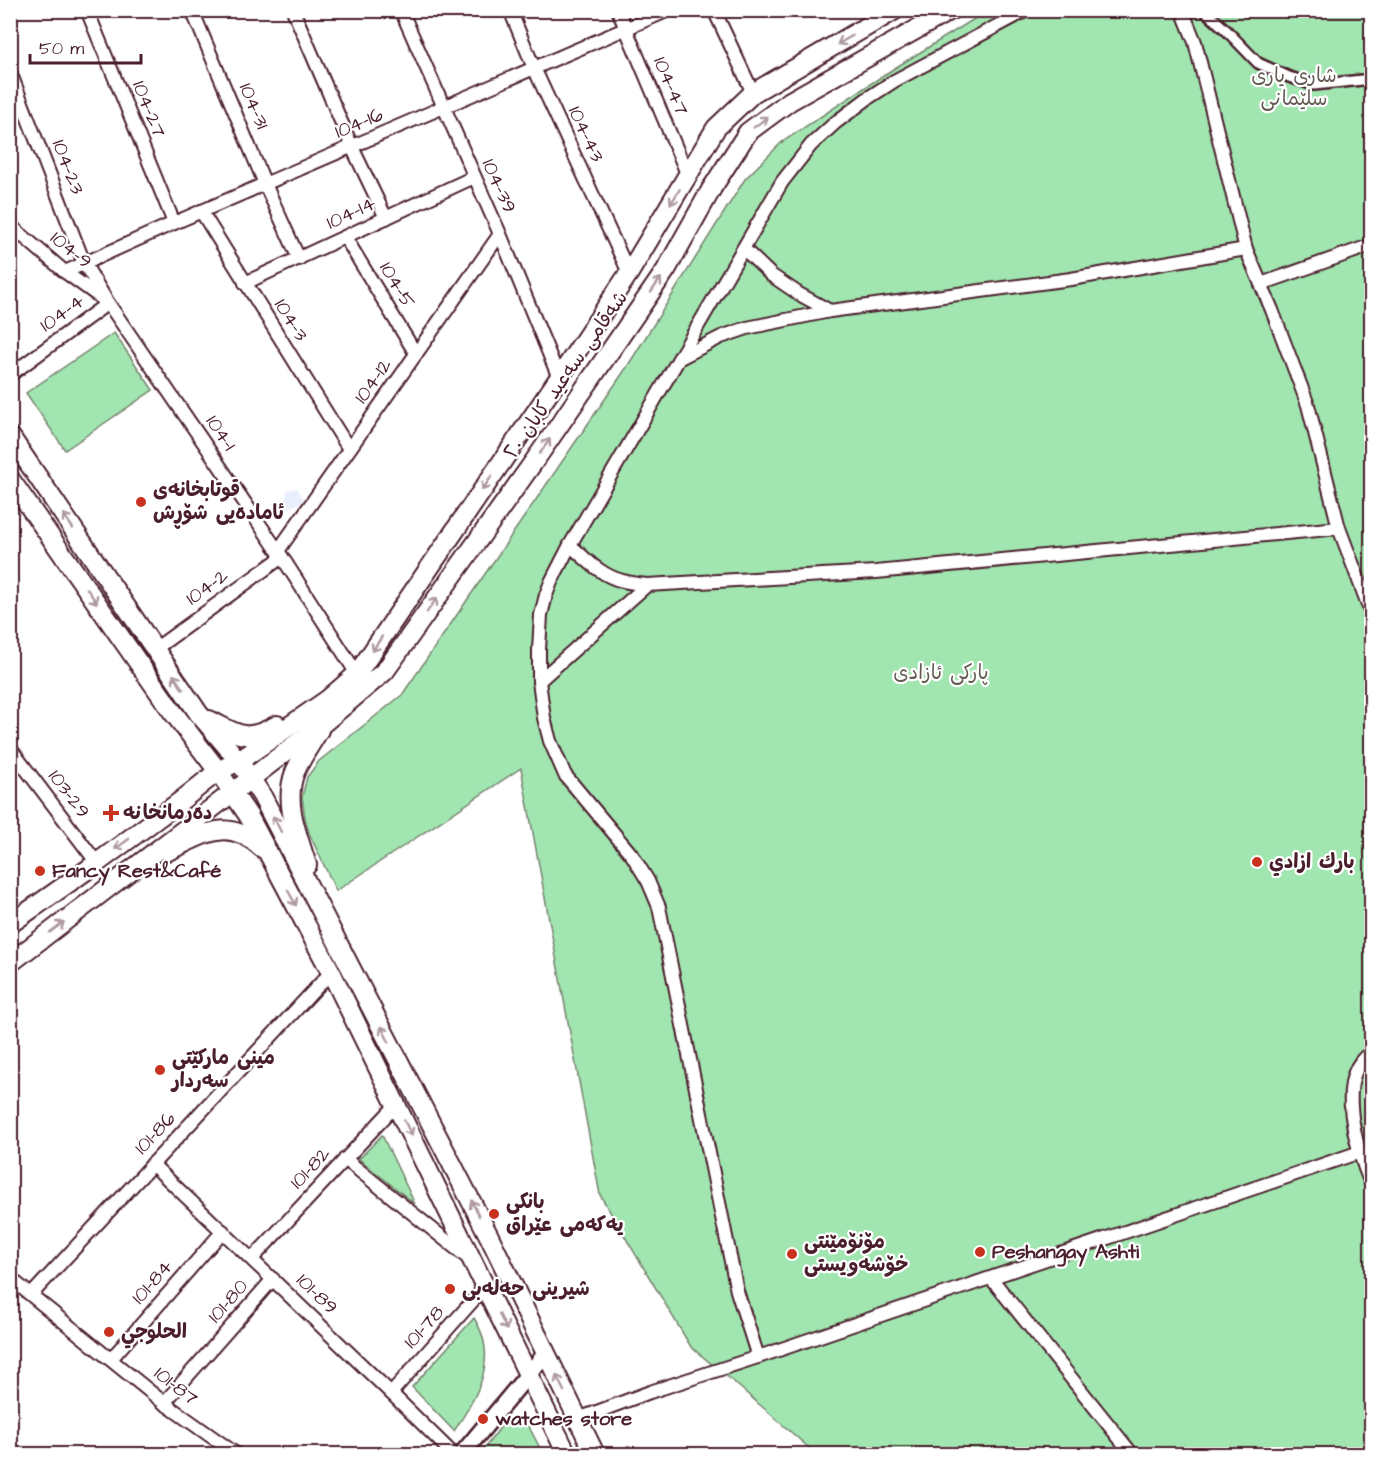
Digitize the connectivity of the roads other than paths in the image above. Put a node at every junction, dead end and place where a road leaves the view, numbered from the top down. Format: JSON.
{"nodes":[{"id":1,"x":87,"y":10,"type":"edge"},
{"id":2,"x":192,"y":10,"type":"edge"},
{"id":3,"x":293,"y":10,"type":"edge"},
{"id":4,"x":401,"y":10,"type":"edge"},
{"id":5,"x":510,"y":10,"type":"edge"},
{"id":6,"x":618,"y":10,"type":"edge"},
{"id":7,"x":669,"y":10,"type":"edge"},
{"id":8,"x":714,"y":10,"type":"edge"},
{"id":9,"x":895,"y":10,"type":"edge"},
{"id":10,"x":951,"y":10,"type":"edge"},
{"id":11,"x":1027,"y":10,"type":"edge"},
{"id":12,"x":1204,"y":10,"type":"edge"},
{"id":13,"x":1186,"y":12,"type":"edge"},
{"id":14,"x":626,"y":29,"type":"junction"},
{"id":15,"x":534,"y":68,"type":"junction"},
{"id":16,"x":10,"y":72,"type":"edge"},
{"id":17,"x":1371,"y":79,"type":"edge"},
{"id":18,"x":753,"y":93,"type":"junction"},
{"id":19,"x":443,"y":107,"type":"junction"},
{"id":20,"x":352,"y":147,"type":"junction"},
{"id":21,"x":688,"y":176,"type":"junction"},
{"id":22,"x":474,"y":177,"type":"junction"},
{"id":23,"x":265,"y":184,"type":"junction"},
{"id":24,"x":201,"y":211,"type":"junction"},
{"id":25,"x":386,"y":218,"type":"junction"},
{"id":26,"x":174,"y":223,"type":"junction"},
{"id":27,"x":10,"y":225,"type":"edge"},
{"id":28,"x":500,"y":234,"type":"junction"},
{"id":29,"x":345,"y":237,"type":"junction"},
{"id":30,"x":1371,"y":244,"type":"edge"},
{"id":31,"x":744,"y":249,"type":"junction"},
{"id":32,"x":1246,"y":249,"type":"junction"},
{"id":33,"x":299,"y":258,"type":"junction"},
{"id":34,"x":84,"y":263,"type":"junction"},
{"id":35,"x":64,"y":272,"type":"junction"},
{"id":36,"x":629,"y":273,"type":"junction"},
{"id":37,"x":91,"y":275,"type":"joint"},
{"id":38,"x":245,"y":284,"type":"junction"},
{"id":39,"x":1261,"y":284,"type":"junction"},
{"id":40,"x":108,"y":303,"type":"junction"},
{"id":41,"x":830,"y":311,"type":"junction"},
{"id":42,"x":416,"y":354,"type":"junction"},
{"id":43,"x":680,"y":358,"type":"junction"},
{"id":44,"x":10,"y":375,"type":"edge"},
{"id":45,"x":559,"y":378,"type":"junction"},
{"id":46,"x":10,"y":436,"type":"edge"},
{"id":47,"x":350,"y":449,"type":"junction"},
{"id":48,"x":10,"y":479,"type":"edge"},
{"id":49,"x":1339,"y":528,"type":"junction"},
{"id":50,"x":570,"y":544,"type":"junction"},
{"id":51,"x":280,"y":554,"type":"junction"},
{"id":52,"x":647,"y":585,"type":"junction"},
{"id":53,"x":1371,"y":615,"type":"edge"},
{"id":54,"x":156,"y":649,"type":"junction"},
{"id":55,"x":357,"y":674,"type":"junction"},
{"id":56,"x":539,"y":681,"type":"junction"},
{"id":57,"x":327,"y":700,"type":"junction"},
{"id":58,"x":172,"y":711,"type":"junction"},
{"id":59,"x":199,"y":714,"type":"junction"},
{"id":60,"x":322,"y":724,"type":"junction"},
{"id":61,"x":10,"y":748,"type":"edge"},
{"id":62,"x":239,"y":761,"type":"junction"},
{"id":63,"x":218,"y":771,"type":"junction"},
{"id":64,"x":251,"y":778,"type":"junction"},
{"id":65,"x":233,"y":792,"type":"junction"},
{"id":66,"x":182,"y":800,"type":"junction"},
{"id":67,"x":273,"y":862,"type":"junction"},
{"id":68,"x":97,"y":863,"type":"junction"},
{"id":69,"x":139,"y":864,"type":"junction"},
{"id":70,"x":318,"y":904,"type":"junction"},
{"id":71,"x":10,"y":924,"type":"edge"},
{"id":72,"x":10,"y":963,"type":"edge"},
{"id":73,"x":331,"y":972,"type":"junction"},
{"id":74,"x":1371,"y":1052,"type":"edge"},
{"id":75,"x":396,"y":1105,"type":"junction"},
{"id":76,"x":1360,"y":1152,"type":"junction"},
{"id":77,"x":345,"y":1159,"type":"junction"},
{"id":78,"x":152,"y":1164,"type":"junction"},
{"id":79,"x":1371,"y":1186,"type":"edge"},
{"id":80,"x":223,"y":1232,"type":"junction"},
{"id":81,"x":252,"y":1260,"type":"junction"},
{"id":82,"x":474,"y":1263,"type":"junction"},
{"id":83,"x":10,"y":1278,"type":"edge"},
{"id":84,"x":991,"y":1278,"type":"junction"},
{"id":85,"x":273,"y":1279,"type":"junction"},
{"id":86,"x":485,"y":1287,"type":"junction"},
{"id":87,"x":32,"y":1294,"type":"junction"},
{"id":88,"x":546,"y":1353,"type":"junction"},
{"id":89,"x":758,"y":1357,"type":"junction"},
{"id":90,"x":111,"y":1359,"type":"junction"},
{"id":91,"x":528,"y":1375,"type":"junction"},
{"id":92,"x":391,"y":1393,"type":"junction"},
{"id":93,"x":164,"y":1403,"type":"junction"},
{"id":94,"x":578,"y":1419,"type":"junction"},
{"id":95,"x":236,"y":1455,"type":"edge"},
{"id":96,"x":453,"y":1455,"type":"edge"},
{"id":97,"x":462,"y":1455,"type":"edge"},
{"id":98,"x":567,"y":1455,"type":"edge"},
{"id":99,"x":595,"y":1455,"type":"edge"},
{"id":100,"x":1132,"y":1455,"type":"edge"}],
"edges":[{"from":1,"to":26,"type":"street","name":"104-27"},
{"from":2,"to":23,"type":"street","name":"104-31"},
{"from":3,"to":20,"type":"street"},
{"from":4,"to":19,"type":"street","name":"104-39"},
{"from":5,"to":15,"type":"street","name":"104-43"},
{"from":6,"to":14,"type":"street","name":"104-47"},
{"from":7,"to":14,"type":"street","name":"104-16"},
{"from":8,"to":18,"type":"street"},
{"from":9,"to":18,"type":"main road","name":"شەقامی سەعید کابان ٢٠","one_way":true},
{"from":60,"to":10,"type":"main road","name":"شەقامی سەعید کابان ٢٠","one_way":true},
{"from":11,"to":31,"type":"street"},
{"from":12,"to":17,"type":"street"},
{"from":13,"to":32,"type":"street"},
{"from":14,"to":15,"type":"street","name":"104-16"},
{"from":14,"to":21,"type":"street","name":"104-47"},
{"from":15,"to":19,"type":"street","name":"104-16"},
{"from":15,"to":36,"type":"street","name":"104-43"},
{"from":16,"to":34,"type":"street","name":"104-23"},
{"from":18,"to":21,"type":"main road","name":"شەقامی سەعید کابان ٢٠"},
{"from":19,"to":20,"type":"street","name":"104-16"},
{"from":19,"to":22,"type":"street","name":"104-39"},
{"from":20,"to":23,"type":"street","name":"104-16"},
{"from":20,"to":25,"type":"street"},
{"from":21,"to":36,"type":"main road","name":"شەقامی سەعید کابان ٢٠","one_way":true},
{"from":22,"to":25,"type":"street","name":"104-14"},
{"from":22,"to":28,"type":"street","name":"104-39"},
{"from":23,"to":24,"type":"street","name":"104-16"},
{"from":23,"to":33,"type":"street","name":"104-31"},
{"from":24,"to":26,"type":"street","name":"104-16"},
{"from":24,"to":38,"type":"street","name":"104-3"},
{"from":25,"to":29,"type":"street","name":"104-14"},
{"from":26,"to":34,"type":"street","name":"104-16"},
{"from":27,"to":35,"type":"street","name":"104-9"},
{"from":28,"to":42,"type":"street","name":"104-12"},
{"from":28,"to":45,"type":"street","name":"104-39"},
{"from":29,"to":33,"type":"street","name":"104-14"},
{"from":29,"to":42,"type":"street","name":"104-5"},
{"from":30,"to":39,"type":"street"},
{"from":31,"to":41,"type":"street"},
{"from":31,"to":43,"type":"street"},
{"from":32,"to":39,"type":"street"},
{"from":32,"to":41,"type":"street"},
{"from":33,"to":38,"type":"street","name":"104-14"},
{"from":34,"to":35,"type":"street","name":"104-16"},
{"from":34,"to":37,"type":"street","name":"104-23"},
{"from":35,"to":40,"type":"street","name":"104-9"},
{"from":36,"to":45,"type":"main road","name":"شەقامی سەعید کابان ٢٠"},
{"from":37,"to":40,"type":"street","name":"104-1"},
{"from":38,"to":47,"type":"street","name":"104-3"},
{"from":39,"to":49,"type":"street"},
{"from":40,"to":44,"type":"street","name":"104-4"},
{"from":40,"to":51,"type":"street","name":"104-1"},
{"from":41,"to":43,"type":"street"},
{"from":42,"to":47,"type":"street","name":"104-12"},
{"from":43,"to":50,"type":"street"},
{"from":45,"to":55,"type":"main road","name":"شەقامی سەعید کابان ٢٠","one_way":true},
{"from":54,"to":46,"type":"main road","one_way":true},
{"from":47,"to":51,"type":"street","name":"104-12"},
{"from":48,"to":58,"type":"main road","one_way":true},
{"from":49,"to":52,"type":"street"},
{"from":49,"to":53,"type":"street"},
{"from":50,"to":52,"type":"street"},
{"from":50,"to":56,"type":"street"},
{"from":51,"to":54,"type":"street","name":"104-2"},
{"from":51,"to":55,"type":"street","name":"104-1"},
{"from":52,"to":56,"type":"street"},
{"from":59,"to":54,"type":"main road","one_way":true},
{"from":55,"to":57,"type":"main road","name":"شەقامی سەعید کابان ٢٠"},
{"from":56,"to":89,"type":"street"},
{"from":57,"to":59,"type":"main road"},
{"from":57,"to":62,"type":"main road","name":"شەقامی سەعید کابان ٢٠"},
{"from":58,"to":63,"type":"main road"},
{"from":58,"to":66,"type":"main road"},
{"from":59,"to":62,"type":"main road"},
{"from":60,"to":64,"type":"main road","name":"شەقامی سەعید کابان ٢٠"},
{"from":60,"to":70,"type":"main road"},
{"from":61,"to":68,"type":"street","name":"103-29"},
{"from":62,"to":63,"type":"main road","name":"شەقامی سەعید کابان ٢٠"},
{"from":62,"to":64,"type":"main road"},
{"from":63,"to":65,"type":"main road"},
{"from":63,"to":66,"type":"main road","name":"شەقامی سەعید کابان ٢٠"},
{"from":64,"to":65,"type":"main road","name":"شەقامی سەعید کابان ٢٠"},
{"from":70,"to":64,"type":"main road","one_way":true},
{"from":65,"to":67,"type":"main road"},
{"from":65,"to":69,"type":"main road","name":"شەقامی سەعید کابان ٢٠"},
{"from":66,"to":68,"type":"main road","name":"شەقامی سەعید کابان ٢٠","one_way":true},
{"from":67,"to":69,"type":"main road"},
{"from":67,"to":73,"type":"main road","one_way":true},
{"from":68,"to":71,"type":"main road","name":"شەقامی سەعید کابان ٢٠"},
{"from":72,"to":69,"type":"main road","one_way":true},
{"from":88,"to":70,"type":"main road","one_way":true},
{"from":73,"to":75,"type":"main road"},
{"from":73,"to":78,"type":"street","name":"101-86"},
{"from":74,"to":76,"type":"street"},
{"from":75,"to":77,"type":"street","name":"101-82"},
{"from":75,"to":82,"type":"main road","one_way":true},
{"from":76,"to":79,"type":"street"},
{"from":76,"to":84,"type":"street"},
{"from":77,"to":81,"type":"street","name":"101-82"},
{"from":77,"to":82,"type":"street"},
{"from":78,"to":80,"type":"street","name":"101-89"},
{"from":78,"to":87,"type":"street","name":"101-86"},
{"from":80,"to":81,"type":"street","name":"101-89"},
{"from":80,"to":90,"type":"street","name":"101-84"},
{"from":81,"to":85,"type":"street","name":"101-89"},
{"from":82,"to":86,"type":"main road"},
{"from":83,"to":87,"type":"street","name":"101-87"},
{"from":84,"to":89,"type":"street"},
{"from":84,"to":100,"type":"street"},
{"from":85,"to":92,"type":"street","name":"101-89"},
{"from":85,"to":93,"type":"street","name":"101-80"},
{"from":86,"to":91,"type":"main road","one_way":true},
{"from":86,"to":92,"type":"street","name":"101-78"},
{"from":87,"to":90,"type":"street","name":"101-87"},
{"from":88,"to":91,"type":"street"},
{"from":94,"to":88,"type":"main road","one_way":true},
{"from":89,"to":94,"type":"street"},
{"from":90,"to":93,"type":"street","name":"101-87"},
{"from":91,"to":97,"type":"street"},
{"from":91,"to":98,"type":"main road"},
{"from":92,"to":96,"type":"street","name":"101-89"},
{"from":93,"to":95,"type":"street","name":"101-87"},
{"from":94,"to":99,"type":"main road"}]}
